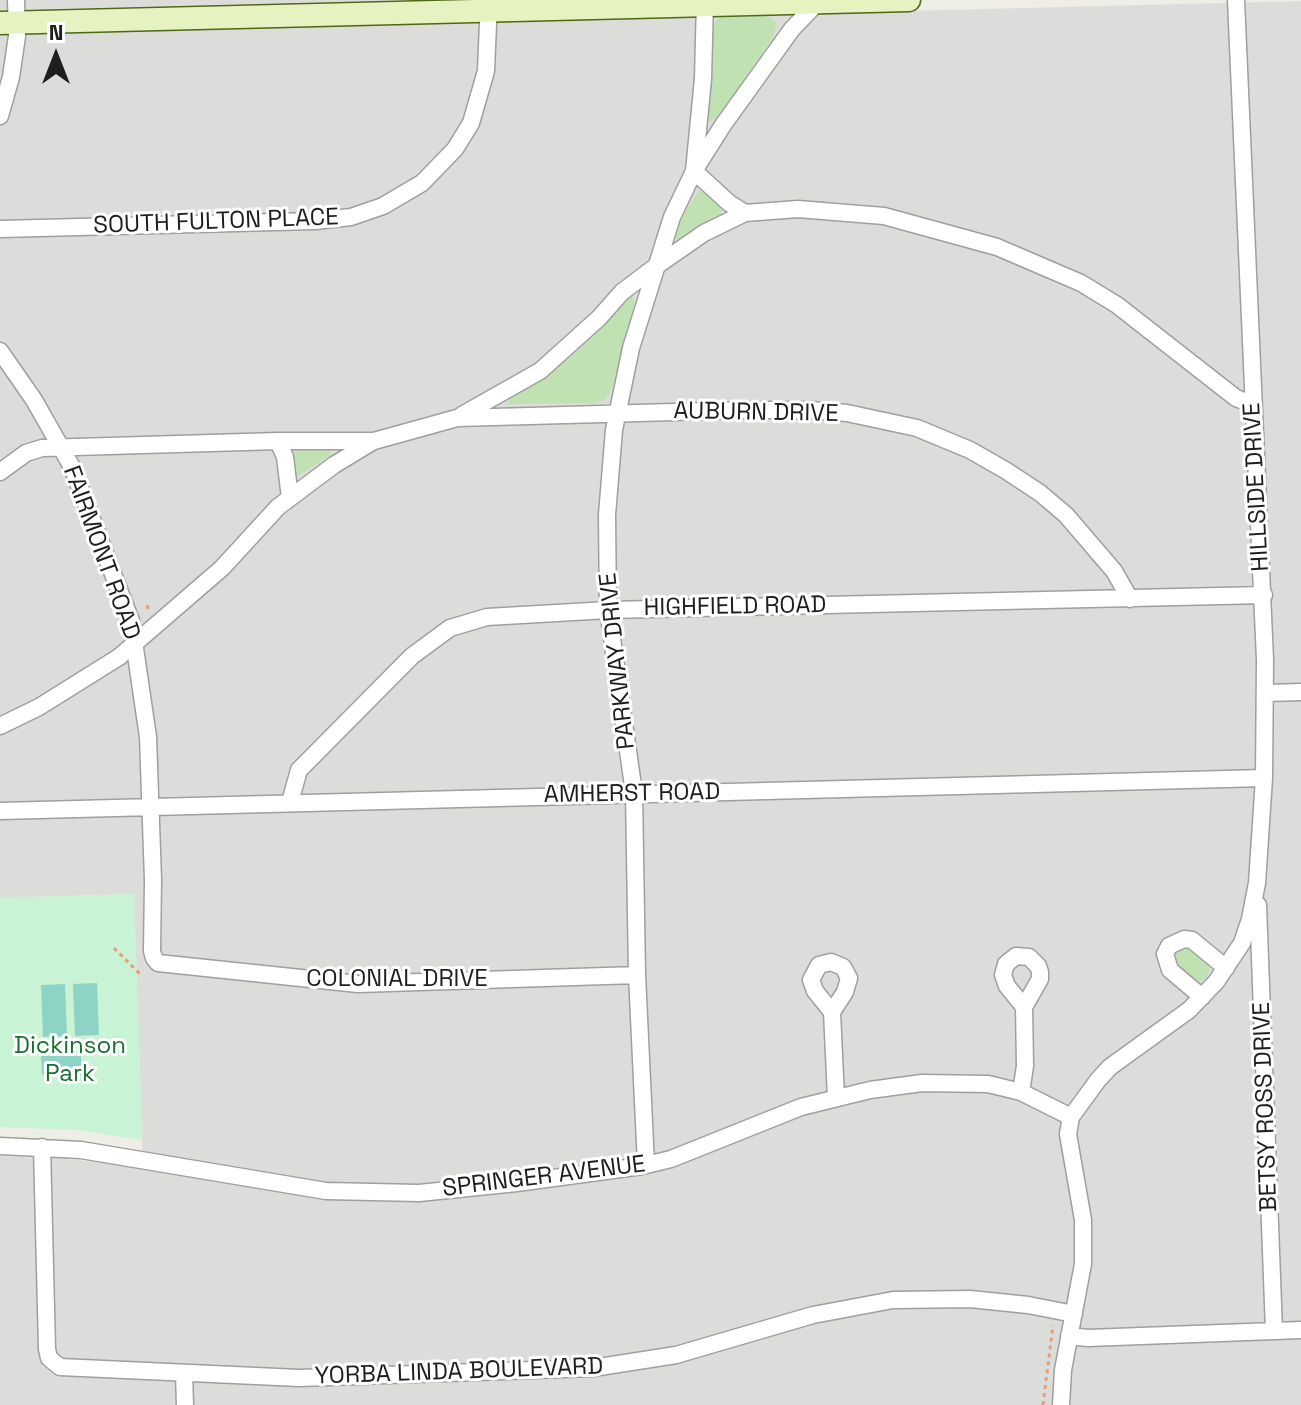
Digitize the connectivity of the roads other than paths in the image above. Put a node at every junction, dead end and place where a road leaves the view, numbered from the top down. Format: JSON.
{"nodes":[{"id":1,"x":909,"y":0,"type":"edge"},
{"id":2,"x":1236,"y":0,"type":"edge"},
{"id":3,"x":819,"y":1,"type":"edge"},
{"id":4,"x":706,"y":3,"type":"edge"},
{"id":5,"x":489,"y":5,"type":"edge"},
{"id":6,"x":11,"y":15,"type":"edge"},
{"id":7,"x":0,"y":116,"type":"edge"},
{"id":8,"x":694,"y":171,"type":"junction"},
{"id":9,"x":745,"y":213,"type":"junction"},
{"id":10,"x":0,"y":229,"type":"edge"},
{"id":11,"x":655,"y":267,"type":"junction"},
{"id":12,"x":0,"y":351,"type":"edge"},
{"id":13,"x":1252,"y":404,"type":"junction"},
{"id":14,"x":617,"y":413,"type":"junction"},
{"id":15,"x":457,"y":418,"type":"junction"},
{"id":16,"x":278,"y":441,"type":"junction"},
{"id":17,"x":374,"y":441,"type":"junction"},
{"id":18,"x":61,"y":446,"type":"junction"},
{"id":19,"x":0,"y":472,"type":"edge"},
{"id":20,"x":290,"y":498,"type":"junction"},
{"id":21,"x":1264,"y":595,"type":"junction"},
{"id":22,"x":1130,"y":599,"type":"junction"},
{"id":23,"x":608,"y":610,"type":"junction"},
{"id":24,"x":135,"y":644,"type":"junction"},
{"id":25,"x":1301,"y":692,"type":"edge"},
{"id":26,"x":1266,"y":693,"type":"junction"},
{"id":27,"x":0,"y":726,"type":"edge"},
{"id":28,"x":1264,"y":778,"type":"junction"},
{"id":29,"x":634,"y":793,"type":"junction"},
{"id":30,"x":290,"y":802,"type":"junction"},
{"id":31,"x":151,"y":806,"type":"junction"},
{"id":32,"x":0,"y":811,"type":"edge"},
{"id":33,"x":1257,"y":883,"type":"junction"},
{"id":34,"x":158,"y":963,"type":"joint"},
{"id":35,"x":1226,"y":968,"type":"junction"},
{"id":36,"x":637,"y":975,"type":"junction"},
{"id":37,"x":1202,"y":997,"type":"junction"},
{"id":38,"x":1024,"y":1007,"type":"dead end"},
{"id":39,"x":832,"y":1012,"type":"dead end"},
{"id":40,"x":1021,"y":1092,"type":"junction"},
{"id":41,"x":836,"y":1098,"type":"junction"},
{"id":42,"x":1071,"y":1117,"type":"junction"},
{"id":43,"x":0,"y":1146,"type":"edge"},
{"id":44,"x":42,"y":1147,"type":"junction"},
{"id":45,"x":646,"y":1165,"type":"junction"},
{"id":46,"x":1074,"y":1314,"type":"junction"},
{"id":47,"x":1301,"y":1330,"type":"edge"},
{"id":48,"x":1274,"y":1331,"type":"junction"},
{"id":49,"x":1069,"y":1336,"type":"junction"},
{"id":50,"x":184,"y":1374,"type":"junction"},
{"id":51,"x":185,"y":1405,"type":"edge"},
{"id":52,"x":1061,"y":1405,"type":"edge"}],
"edges":[{"from":1,"to":3,"type":"street"},
{"from":2,"to":13,"type":"street","name":"HILLSIDE DRIVE"},
{"from":3,"to":4,"type":"street"},
{"from":3,"to":8,"type":"street","name":"PARKWAY DRIVE"},
{"from":4,"to":5,"type":"street"},
{"from":4,"to":8,"type":"street","name":"PARKWAY DRIVE"},
{"from":5,"to":6,"type":"street"},
{"from":5,"to":10,"type":"street","name":"SOUTH FULTON PLACE"},
{"from":6,"to":7,"type":"street"},
{"from":8,"to":9,"type":"street"},
{"from":8,"to":11,"type":"street","name":"PARKWAY DRIVE"},
{"from":9,"to":11,"type":"street","name":"AUBURN DRIVE"},
{"from":9,"to":13,"type":"street"},
{"from":11,"to":14,"type":"street","name":"PARKWAY DRIVE"},
{"from":11,"to":15,"type":"street","name":"AUBURN DRIVE"},
{"from":12,"to":18,"type":"street","name":"FAIRMONT ROAD"},
{"from":13,"to":21,"type":"street","name":"HILLSIDE DRIVE"},
{"from":14,"to":15,"type":"street","name":"AUBURN DRIVE"},
{"from":14,"to":22,"type":"street","name":"AUBURN DRIVE"},
{"from":14,"to":23,"type":"street","name":"PARKWAY DRIVE"},
{"from":15,"to":17,"type":"street","name":"AUBURN DRIVE"},
{"from":16,"to":17,"type":"street","name":"AUBURN DRIVE"},
{"from":16,"to":18,"type":"street","name":"AUBURN DRIVE"},
{"from":16,"to":20,"type":"street"},
{"from":17,"to":20,"type":"street"},
{"from":18,"to":19,"type":"street","name":"AUBURN DRIVE"},
{"from":18,"to":24,"type":"street","name":"FAIRMONT ROAD"},
{"from":20,"to":24,"type":"street"},
{"from":21,"to":22,"type":"street","name":"HIGHFIELD ROAD"},
{"from":21,"to":26,"type":"street","name":"HILLSIDE DRIVE"},
{"from":22,"to":23,"type":"street","name":"HIGHFIELD ROAD"},
{"from":23,"to":29,"type":"street","name":"PARKWAY DRIVE"},
{"from":23,"to":30,"type":"street","name":"HIGHFIELD ROAD"},
{"from":24,"to":27,"type":"street"},
{"from":24,"to":31,"type":"street","name":"FAIRMONT ROAD"},
{"from":25,"to":26,"type":"street"},
{"from":26,"to":28,"type":"street","name":"HILLSIDE DRIVE"},
{"from":28,"to":29,"type":"street","name":"AMHERST ROAD"},
{"from":28,"to":33,"type":"street","name":"HILLSIDE DRIVE"},
{"from":29,"to":30,"type":"street","name":"AMHERST ROAD"},
{"from":29,"to":36,"type":"street","name":"PARKWAY DRIVE"},
{"from":30,"to":31,"type":"street","name":"AMHERST ROAD"},
{"from":31,"to":32,"type":"street","name":"AMHERST ROAD"},
{"from":31,"to":34,"type":"street","name":"FAIRMONT ROAD"},
{"from":33,"to":35,"type":"street","name":"HILLSIDE DRIVE"},
{"from":33,"to":48,"type":"street","name":"BETSY ROSS DRIVE"},
{"from":34,"to":36,"type":"street","name":"COLONIAL DRIVE"},
{"from":35,"to":37,"type":"street","name":"HILLSIDE DRIVE"},
{"from":35,"to":37,"type":"street"},
{"from":36,"to":45,"type":"street","name":"PARKWAY DRIVE"},
{"from":37,"to":42,"type":"street","name":"HILLSIDE DRIVE"},
{"from":38,"to":40,"type":"street"},
{"from":39,"to":41,"type":"street"},
{"from":40,"to":41,"type":"street","name":"SPRINGER AVENUE"},
{"from":40,"to":42,"type":"street","name":"SPRINGER AVENUE"},
{"from":41,"to":45,"type":"street","name":"SPRINGER AVENUE"},
{"from":42,"to":46,"type":"street"},
{"from":43,"to":44,"type":"street","name":"SPRINGER AVENUE"},
{"from":44,"to":45,"type":"street","name":"SPRINGER AVENUE"},
{"from":44,"to":50,"type":"street","name":"YORBA LINDA BOULEVARD"},
{"from":46,"to":49,"type":"street"},
{"from":46,"to":50,"type":"street","name":"YORBA LINDA BOULEVARD"},
{"from":47,"to":48,"type":"street"},
{"from":48,"to":49,"type":"street"},
{"from":49,"to":52,"type":"street"},
{"from":50,"to":51,"type":"street"}]}
